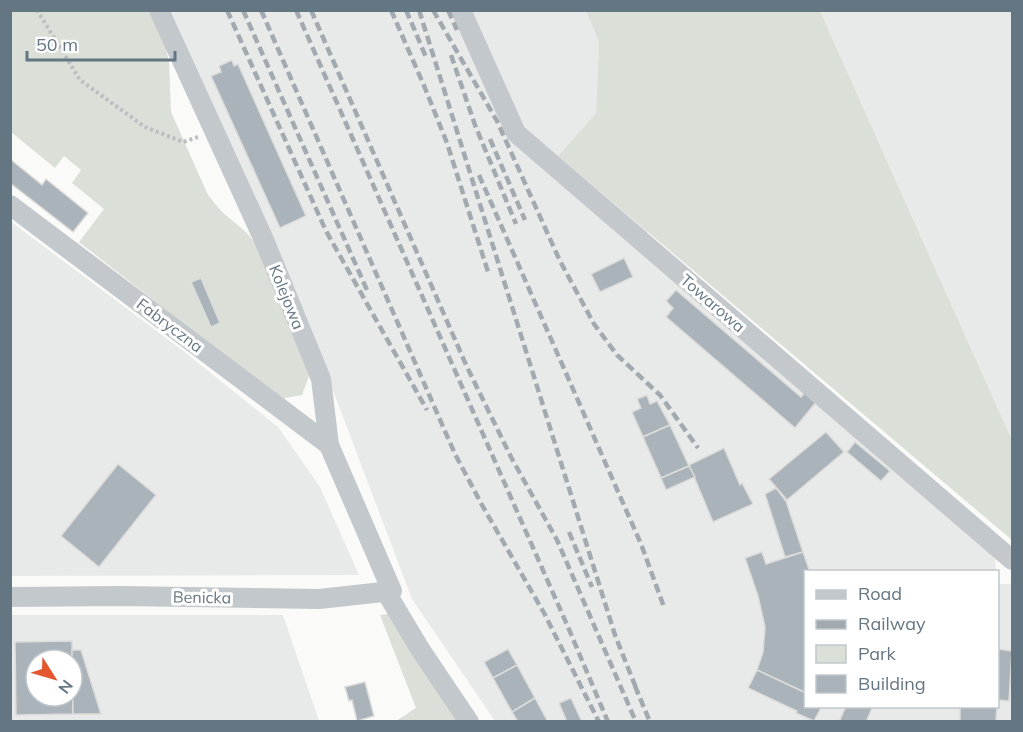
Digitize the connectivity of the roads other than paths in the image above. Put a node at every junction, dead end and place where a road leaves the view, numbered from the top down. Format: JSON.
{"nodes":[{"id":1,"x":159,"y":10,"type":"edge"},
{"id":2,"x":461,"y":10,"type":"edge"},
{"id":3,"x":10,"y":205,"type":"edge"},
{"id":4,"x":329,"y":445,"type":"junction"},
{"id":5,"x":1012,"y":560,"type":"edge"},
{"id":6,"x":389,"y":592,"type":"junction"},
{"id":7,"x":10,"y":597,"type":"edge"},
{"id":8,"x":469,"y":722,"type":"edge"}],
"edges":[{"from":1,"to":4,"type":"street","name":"Kolejowa"},
{"from":2,"to":5,"type":"street","name":"Towarowa"},
{"from":3,"to":4,"type":"street","name":"Fabryczna"},
{"from":4,"to":6,"type":"street","name":"Kolejowa"},
{"from":6,"to":7,"type":"street","name":"Benicka"},
{"from":6,"to":8,"type":"street","name":"Kolejowa"}]}
